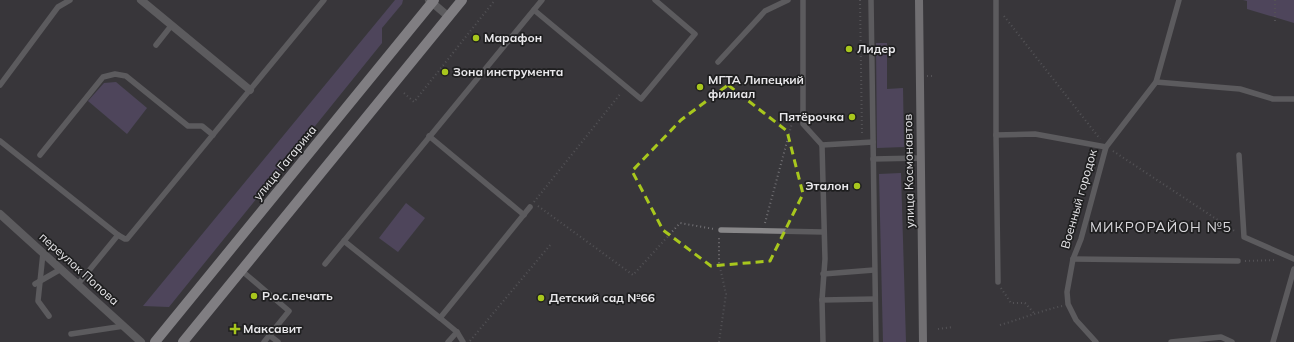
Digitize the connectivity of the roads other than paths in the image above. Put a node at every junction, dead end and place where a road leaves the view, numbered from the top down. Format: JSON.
{"nodes":[{"id":1,"x":70,"y":0,"type":"edge"},
{"id":2,"x":141,"y":0,"type":"edge"},
{"id":3,"x":324,"y":0,"type":"edge"},
{"id":4,"x":462,"y":0,"type":"edge"},
{"id":5,"x":542,"y":0,"type":"edge"},
{"id":6,"x":655,"y":0,"type":"edge"},
{"id":7,"x":788,"y":0,"type":"edge"},
{"id":8,"x":803,"y":0,"type":"edge"},
{"id":9,"x":871,"y":0,"type":"edge"},
{"id":10,"x":919,"y":0,"type":"edge"},
{"id":11,"x":996,"y":0,"type":"edge"},
{"id":12,"x":1179,"y":0,"type":"edge"},
{"id":13,"x":432,"y":1,"type":"edge"},
{"id":14,"x":534,"y":10,"type":"junction"},
{"id":15,"x":449,"y":16,"type":"junction"},
{"id":16,"x":171,"y":26,"type":"junction"},
{"id":17,"x":156,"y":45,"type":"dead end"},
{"id":18,"x":718,"y":62,"type":"dead end"},
{"id":19,"x":1156,"y":82,"type":"junction"},
{"id":20,"x":0,"y":85,"type":"edge"},
{"id":21,"x":250,"y":90,"type":"junction"},
{"id":22,"x":1294,"y":99,"type":"edge"},
{"id":23,"x":213,"y":135,"type":"junction"},
{"id":24,"x":996,"y":135,"type":"junction"},
{"id":25,"x":429,"y":136,"type":"junction"},
{"id":26,"x":0,"y":141,"type":"edge"},
{"id":27,"x":873,"y":142,"type":"junction"},
{"id":28,"x":822,"y":145,"type":"junction"},
{"id":29,"x":1106,"y":147,"type":"junction"},
{"id":30,"x":1238,"y":155,"type":"dead end"},
{"id":31,"x":40,"y":156,"type":"dead end"},
{"id":32,"x":921,"y":158,"type":"junction"},
{"id":33,"x":873,"y":159,"type":"junction"},
{"id":34,"x":532,"y":205,"type":"road end"},
{"id":35,"x":0,"y":214,"type":"edge"},
{"id":36,"x":524,"y":215,"type":"junction"},
{"id":37,"x":721,"y":230,"type":"road end"},
{"id":38,"x":823,"y":232,"type":"junction"},
{"id":39,"x":118,"y":235,"type":"junction"},
{"id":40,"x":344,"y":241,"type":"junction"},
{"id":41,"x":43,"y":253,"type":"junction"},
{"id":42,"x":1073,"y":258,"type":"junction"},
{"id":43,"x":1294,"y":259,"type":"edge"},
{"id":44,"x":1238,"y":262,"type":"road end"},
{"id":45,"x":325,"y":264,"type":"dead end"},
{"id":46,"x":61,"y":269,"type":"junction"},
{"id":47,"x":1294,"y":269,"type":"edge"},
{"id":48,"x":874,"y":270,"type":"junction"},
{"id":49,"x":242,"y":271,"type":"junction"},
{"id":50,"x":823,"y":274,"type":"junction"},
{"id":51,"x":998,"y":282,"type":"road end"},
{"id":52,"x":38,"y":283,"type":"junction"},
{"id":53,"x":78,"y":284,"type":"junction"},
{"id":54,"x":875,"y":299,"type":"junction"},
{"id":55,"x":822,"y":300,"type":"junction"},
{"id":56,"x":49,"y":316,"type":"dead end"},
{"id":57,"x":440,"y":318,"type":"junction"},
{"id":58,"x":124,"y":326,"type":"junction"},
{"id":59,"x":457,"y":332,"type":"junction"},
{"id":60,"x":71,"y":334,"type":"dead end"},
{"id":61,"x":269,"y":335,"type":"junction"},
{"id":62,"x":141,"y":342,"type":"edge"},
{"id":63,"x":155,"y":342,"type":"edge"},
{"id":64,"x":183,"y":342,"type":"edge"},
{"id":65,"x":264,"y":342,"type":"edge"},
{"id":66,"x":278,"y":342,"type":"edge"},
{"id":67,"x":448,"y":342,"type":"edge"},
{"id":68,"x":463,"y":342,"type":"edge"},
{"id":69,"x":823,"y":342,"type":"edge"},
{"id":70,"x":876,"y":342,"type":"edge"},
{"id":71,"x":923,"y":342,"type":"edge"},
{"id":72,"x":1096,"y":342,"type":"edge"},
{"id":73,"x":1171,"y":342,"type":"edge"},
{"id":74,"x":1232,"y":342,"type":"edge"},
{"id":75,"x":1273,"y":342,"type":"edge"}],
"edges":[{"from":1,"to":20,"type":"lane"},
{"from":2,"to":16,"type":"street"},
{"from":3,"to":21,"type":"lane"},
{"from":4,"to":15,"type":"main road"},
{"from":5,"to":14,"type":"lane"},
{"from":6,"to":14,"type":"lane"},
{"from":7,"to":18,"type":"lane"},
{"from":8,"to":28,"type":"lane"},
{"from":9,"to":27,"type":"lane"},
{"from":10,"to":32,"type":"main road","name":"улица Космонавтов"},
{"from":11,"to":24,"type":"lane"},
{"from":12,"to":19,"type":"lane","name":"Военный городок"},
{"from":13,"to":15,"type":"street"},
{"from":13,"to":63,"type":"main road","name":"улица Гагарина"},
{"from":14,"to":25,"type":"lane"},
{"from":15,"to":49,"type":"main road"},
{"from":16,"to":17,"type":"lane"},
{"from":16,"to":21,"type":"street"},
{"from":19,"to":22,"type":"lane"},
{"from":19,"to":29,"type":"lane","name":"Военный городок"},
{"from":21,"to":23,"type":"lane"},
{"from":23,"to":31,"type":"lane"},
{"from":23,"to":39,"type":"lane"},
{"from":24,"to":29,"type":"lane"},
{"from":24,"to":51,"type":"lane"},
{"from":25,"to":36,"type":"lane"},
{"from":25,"to":40,"type":"lane"},
{"from":26,"to":39,"type":"lane"},
{"from":27,"to":28,"type":"lane"},
{"from":27,"to":33,"type":"lane"},
{"from":28,"to":38,"type":"lane"},
{"from":29,"to":42,"type":"lane","name":"Военный городок"},
{"from":30,"to":43,"type":"lane"},
{"from":32,"to":33,"type":"lane"},
{"from":32,"to":71,"type":"main road","name":"улица Космонавтов"},
{"from":33,"to":48,"type":"lane"},
{"from":34,"to":36,"type":"lane"},
{"from":35,"to":41,"type":"street","name":"переулок Попова"},
{"from":36,"to":57,"type":"lane"},
{"from":37,"to":38,"type":"lane"},
{"from":38,"to":50,"type":"lane"},
{"from":39,"to":53,"type":"lane"},
{"from":40,"to":45,"type":"lane"},
{"from":40,"to":57,"type":"lane"},
{"from":41,"to":46,"type":"street","name":"переулок Попова"},
{"from":41,"to":52,"type":"lane"},
{"from":42,"to":44,"type":"lane"},
{"from":42,"to":72,"type":"lane","name":"Военный городок"},
{"from":46,"to":52,"type":"lane"},
{"from":46,"to":53,"type":"street","name":"переулок Попова"},
{"from":47,"to":75,"type":"lane"},
{"from":48,"to":50,"type":"lane"},
{"from":48,"to":54,"type":"lane"},
{"from":49,"to":61,"type":"lane"},
{"from":49,"to":64,"type":"main road"},
{"from":50,"to":55,"type":"lane"},
{"from":52,"to":56,"type":"lane"},
{"from":53,"to":58,"type":"street","name":"переулок Попова"},
{"from":54,"to":55,"type":"lane"},
{"from":54,"to":70,"type":"lane"},
{"from":55,"to":69,"type":"lane"},
{"from":57,"to":59,"type":"lane"},
{"from":58,"to":60,"type":"lane"},
{"from":58,"to":62,"type":"street","name":"переулок Попова"},
{"from":59,"to":67,"type":"lane"},
{"from":59,"to":68,"type":"lane"},
{"from":61,"to":65,"type":"lane"},
{"from":61,"to":66,"type":"lane"},
{"from":73,"to":74,"type":"lane"}]}
